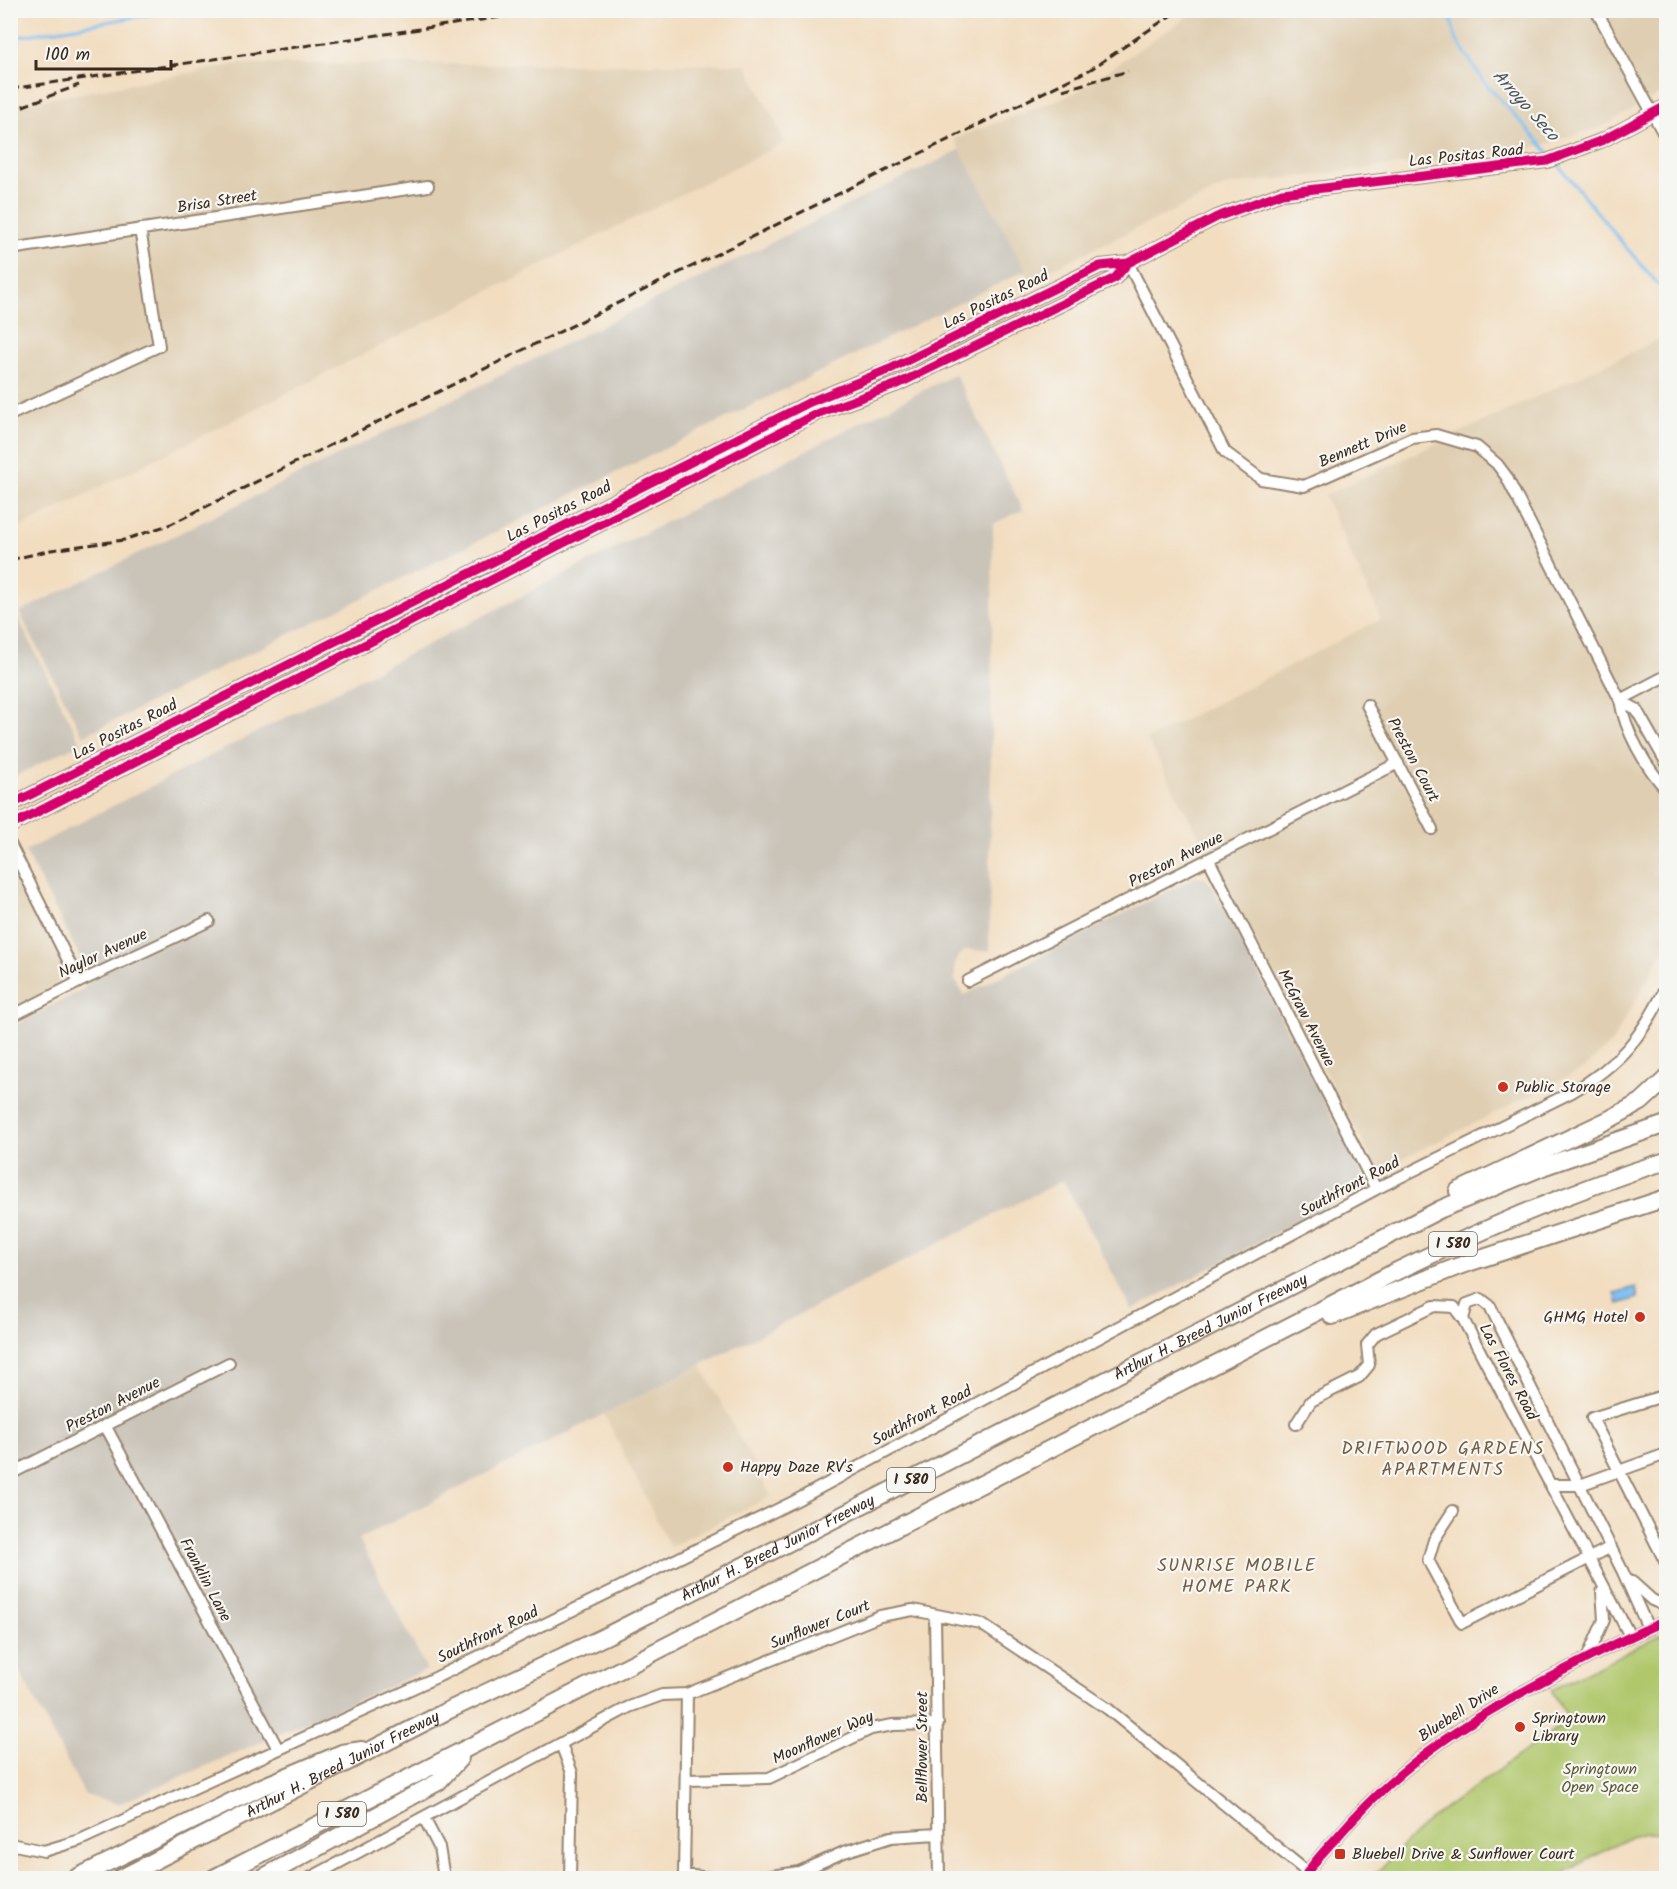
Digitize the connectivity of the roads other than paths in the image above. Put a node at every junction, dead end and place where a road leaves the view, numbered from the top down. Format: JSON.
{"nodes":[{"id":1,"x":1596,"y":10,"type":"edge"},
{"id":2,"x":1666,"y":106,"type":"edge"},
{"id":3,"x":1652,"y":114,"type":"junction"},
{"id":4,"x":1666,"y":138,"type":"edge"},
{"id":5,"x":428,"y":186,"type":"dead end"},
{"id":6,"x":140,"y":229,"type":"junction"},
{"id":7,"x":10,"y":249,"type":"edge"},
{"id":8,"x":1128,"y":263,"type":"junction"},
{"id":9,"x":10,"y":415,"type":"edge"},
{"id":10,"x":1666,"y":676,"type":"edge"},
{"id":11,"x":1620,"y":700,"type":"junction"},
{"id":12,"x":1367,"y":705,"type":"dead end"},
{"id":13,"x":1666,"y":762,"type":"edge"},
{"id":14,"x":1398,"y":763,"type":"junction"},
{"id":15,"x":1666,"y":789,"type":"edge"},
{"id":16,"x":10,"y":806,"type":"edge"},
{"id":17,"x":10,"y":826,"type":"edge"},
{"id":18,"x":1432,"y":830,"type":"dead end"},
{"id":19,"x":10,"y":844,"type":"edge"},
{"id":20,"x":1209,"y":860,"type":"junction"},
{"id":21,"x":208,"y":921,"type":"dead end"},
{"id":22,"x":968,"y":981,"type":"dead end"},
{"id":23,"x":79,"y":982,"type":"junction"},
{"id":24,"x":1666,"y":987,"type":"edge"},
{"id":25,"x":10,"y":1017,"type":"edge"},
{"id":26,"x":1666,"y":1079,"type":"edge"},
{"id":27,"x":1666,"y":1124,"type":"edge"},
{"id":28,"x":1666,"y":1161,"type":"edge"},
{"id":29,"x":1376,"y":1189,"type":"junction"},
{"id":30,"x":1666,"y":1198,"type":"edge"},
{"id":31,"x":1441,"y":1209,"type":"junction"},
{"id":32,"x":1463,"y":1319,"type":"junction"},
{"id":33,"x":1250,"y":1348,"type":"junction"},
{"id":34,"x":229,"y":1363,"type":"dead end"},
{"id":35,"x":1666,"y":1395,"type":"edge"},
{"id":36,"x":1296,"y":1424,"type":"dead end"},
{"id":37,"x":105,"y":1425,"type":"junction"},
{"id":38,"x":1666,"y":1454,"type":"edge"},
{"id":39,"x":1618,"y":1469,"type":"junction"},
{"id":40,"x":10,"y":1474,"type":"edge"},
{"id":41,"x":1550,"y":1485,"type":"junction"},
{"id":42,"x":1580,"y":1485,"type":"junction"},
{"id":43,"x":1453,"y":1511,"type":"dead end"},
{"id":44,"x":1611,"y":1546,"type":"junction"},
{"id":45,"x":1588,"y":1558,"type":"junction"},
{"id":46,"x":1666,"y":1563,"type":"edge"},
{"id":47,"x":1622,"y":1570,"type":"junction"},
{"id":48,"x":1599,"y":1579,"type":"junction"},
{"id":49,"x":1666,"y":1606,"type":"edge"},
{"id":50,"x":935,"y":1615,"type":"junction"},
{"id":51,"x":1666,"y":1621,"type":"edge"},
{"id":52,"x":1648,"y":1628,"type":"junction"},
{"id":53,"x":1630,"y":1636,"type":"junction"},
{"id":54,"x":1587,"y":1658,"type":"junction"},
{"id":55,"x":687,"y":1694,"type":"junction"},
{"id":56,"x":938,"y":1724,"type":"junction"},
{"id":57,"x":561,"y":1744,"type":"junction"},
{"id":58,"x":379,"y":1747,"type":"junction"},
{"id":59,"x":278,"y":1749,"type":"junction"},
{"id":60,"x":469,"y":1749,"type":"junction"},
{"id":61,"x":686,"y":1780,"type":"junction"},
{"id":62,"x":424,"y":1818,"type":"junction"},
{"id":63,"x":937,"y":1834,"type":"junction"},
{"id":64,"x":10,"y":1844,"type":"edge"},
{"id":65,"x":94,"y":1868,"type":"junction"},
{"id":66,"x":1305,"y":1875,"type":"edge"},
{"id":67,"x":60,"y":1878,"type":"edge"},
{"id":68,"x":76,"y":1878,"type":"edge"},
{"id":69,"x":121,"y":1878,"type":"edge"},
{"id":70,"x":214,"y":1878,"type":"edge"},
{"id":71,"x":262,"y":1878,"type":"edge"},
{"id":72,"x":309,"y":1878,"type":"edge"},
{"id":73,"x":444,"y":1878,"type":"edge"},
{"id":74,"x":570,"y":1878,"type":"edge"},
{"id":75,"x":711,"y":1878,"type":"edge"},
{"id":76,"x":758,"y":1878,"type":"edge"},
{"id":77,"x":939,"y":1878,"type":"edge"}],
"edges":[{"from":1,"to":3,"type":"street"},
{"from":2,"to":3,"type":"main road","name":"Las Positas Road"},
{"from":3,"to":4,"type":"street"},
{"from":3,"to":8,"type":"main road","name":"Las Positas Road"},
{"from":5,"to":6,"type":"street","name":"Brisa Street"},
{"from":6,"to":7,"type":"street","name":"Brisa Street"},
{"from":6,"to":9,"type":"street"},
{"from":8,"to":11,"type":"street","name":"Bennett Drive"},
{"from":8,"to":16,"type":"main road","name":"Las Positas Road"},
{"from":8,"to":17,"type":"main road","name":"Las Positas Road"},
{"from":10,"to":11,"type":"street"},
{"from":11,"to":13,"type":"street","name":"Bennett Drive"},
{"from":11,"to":15,"type":"street","name":"Bennett Drive"},
{"from":12,"to":14,"type":"street","name":"Preston Court"},
{"from":14,"to":18,"type":"street","name":"Preston Court"},
{"from":14,"to":20,"type":"street","name":"Preston Avenue"},
{"from":19,"to":23,"type":"street"},
{"from":20,"to":22,"type":"street","name":"Preston Avenue"},
{"from":20,"to":29,"type":"street","name":"McGraw Avenue"},
{"from":21,"to":23,"type":"street","name":"Naylor Avenue"},
{"from":23,"to":25,"type":"street","name":"Naylor Avenue"},
{"from":24,"to":29,"type":"street","name":"Southfront Road"},
{"from":26,"to":31,"type":"highway"},
{"from":27,"to":31,"type":"highway","name":"Arthur H. Breed Junior Freeway","number":"I 580"},
{"from":28,"to":33,"type":"highway","number":"I 580"},
{"from":29,"to":59,"type":"street","name":"Southfront Road"},
{"from":30,"to":33,"type":"highway"},
{"from":31,"to":58,"type":"highway","name":"Arthur H. Breed Junior Freeway","number":"I 580"},
{"from":32,"to":36,"type":"street"},
{"from":32,"to":41,"type":"street","name":"Las Flores Road"},
{"from":32,"to":42,"type":"street","name":"Las Flores Road"},
{"from":33,"to":60,"type":"highway","number":"I 580"},
{"from":34,"to":37,"type":"street","name":"Preston Avenue"},
{"from":35,"to":39,"type":"street"},
{"from":37,"to":40,"type":"street","name":"Preston Avenue"},
{"from":37,"to":59,"type":"street","name":"Franklin Lane"},
{"from":38,"to":39,"type":"street"},
{"from":39,"to":42,"type":"street"},
{"from":39,"to":46,"type":"street"},
{"from":41,"to":42,"type":"street"},
{"from":41,"to":45,"type":"street","name":"Las Flores Road"},
{"from":42,"to":44,"type":"street","name":"Las Flores Road"},
{"from":43,"to":45,"type":"street"},
{"from":44,"to":45,"type":"street"},
{"from":44,"to":47,"type":"street","name":"Las Flores Road"},
{"from":45,"to":48,"type":"street","name":"Las Flores Road"},
{"from":47,"to":49,"type":"street","name":"Las Flores Road"},
{"from":47,"to":52,"type":"street","name":"Las Flores Road"},
{"from":48,"to":53,"type":"street","name":"Las Flores Road"},
{"from":48,"to":54,"type":"street","name":"Las Flores Road"},
{"from":50,"to":55,"type":"street","name":"Sunflower Court"},
{"from":50,"to":56,"type":"street","name":"Bellflower Street"},
{"from":50,"to":66,"type":"street","name":"Sunflower Court"},
{"from":51,"to":52,"type":"street","name":"Bluebell Drive"},
{"from":52,"to":53,"type":"street","name":"Bluebell Drive"},
{"from":53,"to":54,"type":"street","name":"Bluebell Drive"},
{"from":54,"to":66,"type":"street","name":"Bluebell Drive"},
{"from":55,"to":57,"type":"street","name":"Sunflower Court"},
{"from":55,"to":61,"type":"street"},
{"from":56,"to":61,"type":"street","name":"Moonflower Way"},
{"from":56,"to":63,"type":"street","name":"Bellflower Street"},
{"from":57,"to":62,"type":"street","name":"Sunflower Court"},
{"from":57,"to":74,"type":"street"},
{"from":58,"to":65,"type":"highway"},
{"from":58,"to":69,"type":"highway","name":"Arthur H. Breed Junior Freeway","number":"I 580"},
{"from":59,"to":64,"type":"street","name":"Southfront Road"},
{"from":60,"to":70,"type":"highway","number":"I 580"},
{"from":60,"to":71,"type":"highway"},
{"from":61,"to":75,"type":"street"},
{"from":62,"to":72,"type":"street","name":"Sunflower Court"},
{"from":62,"to":73,"type":"street"},
{"from":63,"to":76,"type":"street"},
{"from":63,"to":77,"type":"street","name":"Bellflower Street"},
{"from":65,"to":67,"type":"highway"},
{"from":65,"to":68,"type":"highway"}]}
